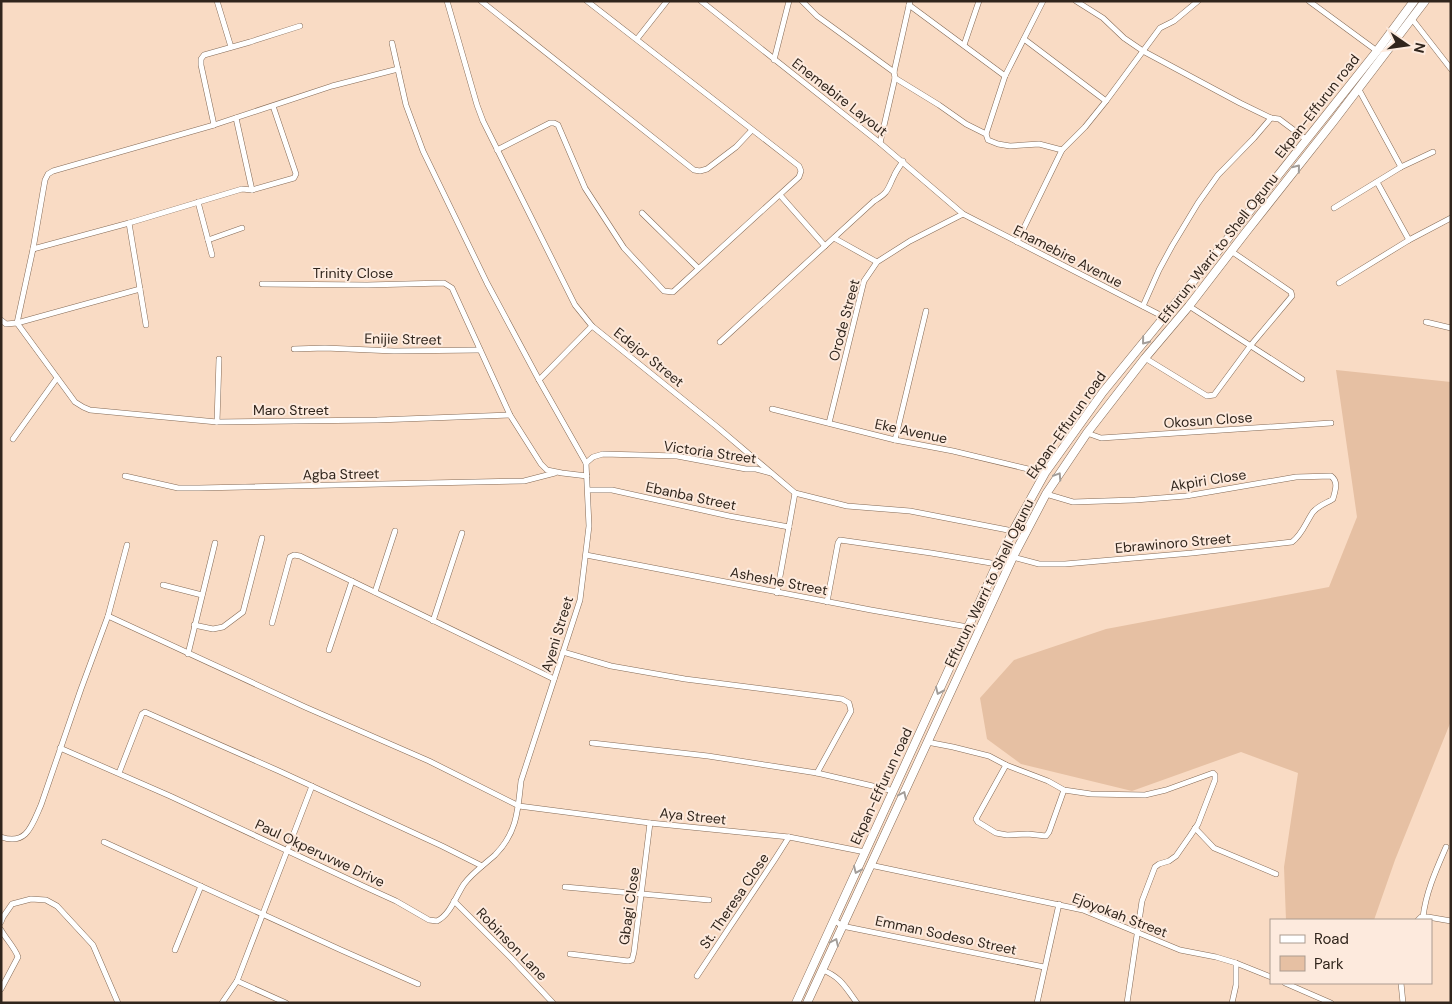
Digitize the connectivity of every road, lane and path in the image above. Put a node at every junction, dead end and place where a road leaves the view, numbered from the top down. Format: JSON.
{"nodes":[{"id":1,"x":217,"y":1,"type":"edge"},
{"id":2,"x":447,"y":1,"type":"edge"},
{"id":3,"x":481,"y":1,"type":"edge"},
{"id":4,"x":587,"y":1,"type":"edge"},
{"id":5,"x":668,"y":1,"type":"edge"},
{"id":6,"x":701,"y":1,"type":"edge"},
{"id":7,"x":789,"y":1,"type":"edge"},
{"id":8,"x":802,"y":1,"type":"edge"},
{"id":9,"x":979,"y":1,"type":"edge"},
{"id":10,"x":1043,"y":1,"type":"edge"},
{"id":11,"x":1076,"y":1,"type":"edge"},
{"id":12,"x":1309,"y":1,"type":"edge"},
{"id":13,"x":1414,"y":1,"type":"edge"},
{"id":14,"x":1425,"y":1,"type":"edge"},
{"id":15,"x":1193,"y":2,"type":"edge"},
{"id":16,"x":910,"y":3,"type":"edge"},
{"id":17,"x":1412,"y":19,"type":"junction"},
{"id":18,"x":300,"y":26,"type":"dead end"},
{"id":19,"x":637,"y":38,"type":"junction"},
{"id":20,"x":1024,"y":39,"type":"junction"},
{"id":21,"x":392,"y":43,"type":"dead end"},
{"id":22,"x":964,"y":45,"type":"junction"},
{"id":23,"x":231,"y":47,"type":"junction"},
{"id":24,"x":1377,"y":51,"type":"junction"},
{"id":25,"x":1143,"y":52,"type":"junction"},
{"id":26,"x":774,"y":60,"type":"junction"},
{"id":27,"x":398,"y":69,"type":"junction"},
{"id":28,"x":1451,"y":69,"type":"edge"},
{"id":29,"x":894,"y":72,"type":"junction"},
{"id":30,"x":1005,"y":76,"type":"junction"},
{"id":31,"x":895,"y":78,"type":"junction"},
{"id":32,"x":1358,"y":88,"type":"junction"},
{"id":33,"x":1106,"y":101,"type":"junction"},
{"id":34,"x":274,"y":106,"type":"junction"},
{"id":35,"x":236,"y":118,"type":"junction"},
{"id":36,"x":1271,"y":118,"type":"junction"},
{"id":37,"x":214,"y":125,"type":"junction"},
{"id":38,"x":752,"y":130,"type":"junction"},
{"id":39,"x":986,"y":134,"type":"junction"},
{"id":40,"x":1306,"y":140,"type":"junction"},
{"id":41,"x":880,"y":143,"type":"junction"},
{"id":42,"x":497,"y":150,"type":"junction"},
{"id":43,"x":1062,"y":150,"type":"junction"},
{"id":44,"x":1433,"y":152,"type":"dead end"},
{"id":45,"x":902,"y":161,"type":"junction"},
{"id":46,"x":1401,"y":167,"type":"junction"},
{"id":47,"x":1377,"y":182,"type":"junction"},
{"id":48,"x":252,"y":190,"type":"junction"},
{"id":49,"x":780,"y":194,"type":"junction"},
{"id":50,"x":198,"y":202,"type":"junction"},
{"id":51,"x":1334,"y":208,"type":"dead end"},
{"id":52,"x":642,"y":213,"type":"dead end"},
{"id":53,"x":962,"y":214,"type":"junction"},
{"id":54,"x":1451,"y":218,"type":"edge"},
{"id":55,"x":129,"y":223,"type":"junction"},
{"id":56,"x":242,"y":228,"type":"dead end"},
{"id":57,"x":834,"y":238,"type":"junction"},
{"id":58,"x":208,"y":240,"type":"junction"},
{"id":59,"x":1409,"y":240,"type":"junction"},
{"id":60,"x":1017,"y":242,"type":"junction"},
{"id":61,"x":826,"y":246,"type":"junction"},
{"id":62,"x":33,"y":249,"type":"junction"},
{"id":63,"x":1231,"y":251,"type":"junction"},
{"id":64,"x":212,"y":255,"type":"dead end"},
{"id":65,"x":877,"y":262,"type":"junction"},
{"id":66,"x":698,"y":268,"type":"junction"},
{"id":67,"x":1339,"y":283,"type":"dead end"},
{"id":68,"x":262,"y":284,"type":"dead end"},
{"id":69,"x":140,"y":290,"type":"junction"},
{"id":70,"x":1144,"y":306,"type":"junction"},
{"id":71,"x":1189,"y":306,"type":"junction"},
{"id":72,"x":926,"y":311,"type":"dead end"},
{"id":73,"x":1164,"y":317,"type":"junction"},
{"id":74,"x":1,"y":320,"type":"edge"},
{"id":75,"x":1426,"y":322,"type":"dead end"},
{"id":76,"x":17,"y":323,"type":"junction"},
{"id":77,"x":146,"y":325,"type":"dead end"},
{"id":78,"x":592,"y":326,"type":"junction"},
{"id":79,"x":1451,"y":328,"type":"edge"},
{"id":80,"x":720,"y":342,"type":"dead end"},
{"id":81,"x":1250,"y":345,"type":"junction"},
{"id":82,"x":294,"y":349,"type":"dead end"},
{"id":83,"x":480,"y":350,"type":"junction"},
{"id":84,"x":1144,"y":358,"type":"junction"},
{"id":85,"x":219,"y":359,"type":"dead end"},
{"id":86,"x":57,"y":378,"type":"junction"},
{"id":87,"x":1302,"y":379,"type":"dead end"},
{"id":88,"x":539,"y":380,"type":"junction"},
{"id":89,"x":772,"y":409,"type":"dead end"},
{"id":90,"x":510,"y":415,"type":"junction"},
{"id":91,"x":217,"y":422,"type":"junction"},
{"id":92,"x":829,"y":423,"type":"junction"},
{"id":93,"x":1331,"y":423,"type":"dead end"},
{"id":94,"x":1086,"y":433,"type":"junction"},
{"id":95,"x":14,"y":439,"type":"dead end"},
{"id":96,"x":895,"y":440,"type":"junction"},
{"id":97,"x":586,"y":463,"type":"junction"},
{"id":98,"x":558,"y":472,"type":"junction"},
{"id":99,"x":1045,"y":473,"type":"junction"},
{"id":100,"x":774,"y":474,"type":"junction"},
{"id":101,"x":125,"y":476,"type":"dead end"},
{"id":102,"x":587,"y":476,"type":"junction"},
{"id":103,"x":588,"y":490,"type":"junction"},
{"id":104,"x":795,"y":493,"type":"junction"},
{"id":105,"x":1046,"y":494,"type":"junction"},
{"id":106,"x":1318,"y":507,"type":"joint"},
{"id":107,"x":789,"y":527,"type":"junction"},
{"id":108,"x":395,"y":531,"type":"dead end"},
{"id":109,"x":1013,"y":531,"type":"junction"},
{"id":110,"x":462,"y":533,"type":"dead end"},
{"id":111,"x":262,"y":538,"type":"dead end"},
{"id":112,"x":215,"y":543,"type":"dead end"},
{"id":113,"x":127,"y":545,"type":"dead end"},
{"id":114,"x":586,"y":555,"type":"junction"},
{"id":115,"x":1013,"y":558,"type":"junction"},
{"id":116,"x":997,"y":564,"type":"junction"},
{"id":117,"x":352,"y":581,"type":"junction"},
{"id":118,"x":163,"y":585,"type":"dead end"},
{"id":119,"x":375,"y":592,"type":"junction"},
{"id":120,"x":777,"y":593,"type":"junction"},
{"id":121,"x":202,"y":595,"type":"junction"},
{"id":122,"x":826,"y":602,"type":"junction"},
{"id":123,"x":108,"y":616,"type":"junction"},
{"id":124,"x":433,"y":620,"type":"junction"},
{"id":125,"x":272,"y":623,"type":"dead end"},
{"id":126,"x":194,"y":625,"type":"junction"},
{"id":127,"x":968,"y":627,"type":"junction"},
{"id":128,"x":329,"y":650,"type":"dead end"},
{"id":129,"x":563,"y":652,"type":"junction"},
{"id":130,"x":188,"y":654,"type":"junction"},
{"id":131,"x":554,"y":679,"type":"junction"},
{"id":132,"x":927,"y":742,"type":"junction"},
{"id":133,"x":592,"y":744,"type":"dead end"},
{"id":134,"x":60,"y":748,"type":"junction"},
{"id":135,"x":1006,"y":765,"type":"junction"},
{"id":136,"x":119,"y":773,"type":"junction"},
{"id":137,"x":817,"y":773,"type":"junction"},
{"id":138,"x":312,"y":786,"type":"junction"},
{"id":139,"x":894,"y":790,"type":"junction"},
{"id":140,"x":1064,"y":790,"type":"junction"},
{"id":141,"x":519,"y":806,"type":"junction"},
{"id":142,"x":650,"y":823,"type":"junction"},
{"id":143,"x":1195,"y":828,"type":"junction"},
{"id":144,"x":1,"y":837,"type":"edge"},
{"id":145,"x":789,"y":837,"type":"junction"},
{"id":146,"x":104,"y":842,"type":"dead end"},
{"id":147,"x":1446,"y":847,"type":"dead end"},
{"id":148,"x":288,"y":851,"type":"junction"},
{"id":149,"x":865,"y":852,"type":"junction"},
{"id":150,"x":870,"y":865,"type":"junction"},
{"id":151,"x":482,"y":866,"type":"junction"},
{"id":152,"x":1276,"y":874,"type":"dead end"},
{"id":153,"x":201,"y":886,"type":"junction"},
{"id":154,"x":565,"y":888,"type":"dead end"},
{"id":155,"x":642,"y":895,"type":"junction"},
{"id":156,"x":709,"y":900,"type":"dead end"},
{"id":157,"x":454,"y":901,"type":"junction"},
{"id":158,"x":1059,"y":904,"type":"junction"},
{"id":159,"x":263,"y":914,"type":"junction"},
{"id":160,"x":1420,"y":919,"type":"edge"},
{"id":161,"x":834,"y":920,"type":"junction"},
{"id":162,"x":1432,"y":920,"type":"edge"},
{"id":163,"x":1451,"y":921,"type":"edge"},
{"id":164,"x":1,"y":922,"type":"edge"},
{"id":165,"x":842,"y":926,"type":"junction"},
{"id":166,"x":1,"y":930,"type":"edge"},
{"id":167,"x":1137,"y":933,"type":"junction"},
{"id":168,"x":175,"y":950,"type":"dead end"},
{"id":169,"x":570,"y":954,"type":"dead end"},
{"id":170,"x":1236,"y":963,"type":"junction"},
{"id":171,"x":1044,"y":967,"type":"junction"},
{"id":172,"x":822,"y":970,"type":"junction"},
{"id":173,"x":697,"y":976,"type":"dead end"},
{"id":174,"x":1270,"y":977,"type":"edge"},
{"id":175,"x":237,"y":981,"type":"junction"},
{"id":176,"x":418,"y":984,"type":"dead end"},
{"id":177,"x":1287,"y":984,"type":"edge"},
{"id":178,"x":1401,"y":984,"type":"edge"},
{"id":179,"x":1,"y":988,"type":"edge"},
{"id":180,"x":118,"y":1003,"type":"edge"},
{"id":181,"x":222,"y":1003,"type":"edge"},
{"id":182,"x":286,"y":1003,"type":"edge"},
{"id":183,"x":553,"y":1003,"type":"edge"},
{"id":184,"x":796,"y":1003,"type":"edge"},
{"id":185,"x":808,"y":1003,"type":"edge"},
{"id":186,"x":857,"y":1003,"type":"edge"},
{"id":187,"x":1037,"y":1003,"type":"edge"},
{"id":188,"x":1127,"y":1003,"type":"edge"},
{"id":189,"x":1232,"y":1003,"type":"edge"},
{"id":190,"x":1331,"y":1003,"type":"edge"},
{"id":191,"x":1403,"y":1003,"type":"edge"}],
"edges":[{"from":1,"to":23,"type":"street"},
{"from":2,"to":42,"type":"street","name":"Edejor Street"},
{"from":3,"to":38,"type":"street"},
{"from":4,"to":19,"type":"street"},
{"from":5,"to":19,"type":"street"},
{"from":6,"to":26,"type":"street","name":"Enemebire Layout"},
{"from":7,"to":26,"type":"street"},
{"from":8,"to":29,"type":"street"},
{"from":9,"to":22,"type":"street"},
{"from":10,"to":20,"type":"street"},
{"from":11,"to":25,"type":"street"},
{"from":12,"to":24,"type":"street"},
{"from":13,"to":24,"type":"main road","name":"Ekpan-Effurun road"},
{"from":14,"to":17,"type":"main road","name":"Effurun, Warri to Shell Ogunu"},
{"from":15,"to":25,"type":"street"},
{"from":16,"to":22,"type":"street"},
{"from":16,"to":29,"type":"street"},
{"from":17,"to":28,"type":"street"},
{"from":17,"to":32,"type":"main road","name":"Effurun, Warri to Shell Ogunu"},
{"from":18,"to":23,"type":"street"},
{"from":19,"to":38,"type":"street"},
{"from":20,"to":30,"type":"street"},
{"from":20,"to":33,"type":"street"},
{"from":21,"to":27,"type":"street"},
{"from":22,"to":30,"type":"street"},
{"from":23,"to":37,"type":"street"},
{"from":24,"to":40,"type":"main road","name":"Ekpan-Effurun road"},
{"from":25,"to":33,"type":"street"},
{"from":25,"to":36,"type":"street"},
{"from":26,"to":41,"type":"street","name":"Enemebire Layout"},
{"from":27,"to":34,"type":"street"},
{"from":27,"to":88,"type":"street"},
{"from":29,"to":31,"type":"street"},
{"from":30,"to":39,"type":"street"},
{"from":31,"to":39,"type":"street"},
{"from":31,"to":41,"type":"street"},
{"from":32,"to":46,"type":"street"},
{"from":63,"to":32,"type":"main road","name":"Effurun, Warri to Shell Ogunu","one_way":true},
{"from":33,"to":43,"type":"street"},
{"from":34,"to":35,"type":"street"},
{"from":34,"to":48,"type":"street"},
{"from":35,"to":37,"type":"street"},
{"from":35,"to":48,"type":"street"},
{"from":36,"to":40,"type":"street"},
{"from":36,"to":70,"type":"street"},
{"from":37,"to":62,"type":"street"},
{"from":38,"to":49,"type":"street"},
{"from":39,"to":43,"type":"street"},
{"from":40,"to":73,"type":"main road","name":"Ekpan-Effurun road"},
{"from":41,"to":45,"type":"street","name":"Enemebire Layout"},
{"from":42,"to":66,"type":"street"},
{"from":42,"to":78,"type":"street","name":"Edejor Street"},
{"from":43,"to":60,"type":"street"},
{"from":44,"to":46,"type":"street"},
{"from":45,"to":53,"type":"street","name":"Enemebire Layout"},
{"from":45,"to":57,"type":"street"},
{"from":46,"to":47,"type":"street"},
{"from":47,"to":51,"type":"street"},
{"from":47,"to":59,"type":"street"},
{"from":48,"to":50,"type":"street"},
{"from":49,"to":61,"type":"street"},
{"from":49,"to":66,"type":"street"},
{"from":50,"to":55,"type":"street"},
{"from":50,"to":58,"type":"street"},
{"from":52,"to":66,"type":"street"},
{"from":53,"to":60,"type":"street","name":"Enamebire Avenue"},
{"from":53,"to":65,"type":"street","name":"Orode Street"},
{"from":54,"to":59,"type":"street"},
{"from":55,"to":62,"type":"street"},
{"from":55,"to":69,"type":"street"},
{"from":56,"to":58,"type":"street"},
{"from":57,"to":61,"type":"street"},
{"from":57,"to":65,"type":"street"},
{"from":58,"to":64,"type":"street"},
{"from":59,"to":67,"type":"street"},
{"from":60,"to":70,"type":"street","name":"Enamebire Avenue"},
{"from":61,"to":80,"type":"street"},
{"from":62,"to":76,"type":"street"},
{"from":63,"to":71,"type":"main road","name":"Effurun, Warri to Shell Ogunu"},
{"from":63,"to":81,"type":"street"},
{"from":65,"to":92,"type":"street","name":"Orode Street"},
{"from":68,"to":83,"type":"street","name":"Trinity Close"},
{"from":69,"to":76,"type":"street"},
{"from":69,"to":77,"type":"street"},
{"from":70,"to":73,"type":"street","name":"Enamebire Avenue"},
{"from":71,"to":81,"type":"street"},
{"from":71,"to":84,"type":"main road","name":"Effurun, Warri to Shell Ogunu"},
{"from":72,"to":96,"type":"street"},
{"from":73,"to":99,"type":"main road","name":"Ekpan-Effurun road","one_way":true},
{"from":74,"to":76,"type":"street"},
{"from":75,"to":79,"type":"street"},
{"from":76,"to":86,"type":"street"},
{"from":78,"to":88,"type":"street"},
{"from":78,"to":100,"type":"street","name":"Edejor Street"},
{"from":81,"to":84,"type":"street"},
{"from":81,"to":87,"type":"street"},
{"from":82,"to":83,"type":"street","name":"Enijie Street"},
{"from":83,"to":90,"type":"street"},
{"from":84,"to":94,"type":"main road","name":"Effurun, Warri to Shell Ogunu"},
{"from":85,"to":91,"type":"street"},
{"from":86,"to":91,"type":"street","name":"Maro Street"},
{"from":86,"to":95,"type":"street"},
{"from":88,"to":97,"type":"street"},
{"from":89,"to":92,"type":"street","name":"Eke Avenue"},
{"from":90,"to":91,"type":"street","name":"Maro Street"},
{"from":90,"to":98,"type":"street"},
{"from":92,"to":96,"type":"street","name":"Eke Avenue"},
{"from":93,"to":94,"type":"street","name":"Okosun Close"},
{"from":105,"to":94,"type":"main road","name":"Effurun, Warri to Shell Ogunu","one_way":true},
{"from":96,"to":99,"type":"street","name":"Eke Avenue"},
{"from":97,"to":100,"type":"street","name":"Victoria Street"},
{"from":97,"to":102,"type":"street","name":"Ayeni Street"},
{"from":98,"to":101,"type":"street","name":"Agba Street"},
{"from":98,"to":102,"type":"street"},
{"from":99,"to":109,"type":"main road","name":"Ekpan-Effurun road"},
{"from":100,"to":104,"type":"street","name":"Edejor Street"},
{"from":102,"to":103,"type":"street","name":"Ayeni Street"},
{"from":103,"to":107,"type":"street","name":"Ebanba Street"},
{"from":103,"to":114,"type":"street","name":"Ayeni Street"},
{"from":104,"to":107,"type":"street"},
{"from":104,"to":109,"type":"street","name":"Edejor Street"},
{"from":105,"to":106,"type":"street","name":"Akpiri Close"},
{"from":105,"to":115,"type":"main road","name":"Effurun, Warri to Shell Ogunu"},
{"from":106,"to":115,"type":"street","name":"Ebrawinoro Street"},
{"from":107,"to":120,"type":"street"},
{"from":108,"to":119,"type":"street"},
{"from":109,"to":116,"type":"main road","name":"Ekpan-Effurun road"},
{"from":110,"to":124,"type":"street"},
{"from":111,"to":126,"type":"street"},
{"from":112,"to":121,"type":"street"},
{"from":113,"to":123,"type":"street"},
{"from":114,"to":120,"type":"street","name":"Asheshe Street"},
{"from":114,"to":129,"type":"street","name":"Ayeni Street"},
{"from":115,"to":132,"type":"main road","name":"Effurun, Warri to Shell Ogunu"},
{"from":116,"to":122,"type":"street"},
{"from":116,"to":127,"type":"main road","name":"Ekpan-Effurun road"},
{"from":117,"to":119,"type":"street"},
{"from":117,"to":125,"type":"street"},
{"from":117,"to":128,"type":"street"},
{"from":118,"to":121,"type":"street"},
{"from":119,"to":124,"type":"street"},
{"from":120,"to":122,"type":"street","name":"Asheshe Street"},
{"from":121,"to":126,"type":"street"},
{"from":122,"to":127,"type":"street","name":"Asheshe Street"},
{"from":123,"to":130,"type":"street","name":"Aya Street"},
{"from":123,"to":134,"type":"street"},
{"from":124,"to":131,"type":"street"},
{"from":126,"to":130,"type":"street"},
{"from":127,"to":139,"type":"main road","name":"Ekpan-Effurun road","one_way":true},
{"from":129,"to":131,"type":"street","name":"Ayeni Street"},
{"from":129,"to":137,"type":"street"},
{"from":130,"to":141,"type":"street","name":"Aya Street"},
{"from":131,"to":141,"type":"street","name":"Ayeni Street"},
{"from":132,"to":135,"type":"street"},
{"from":150,"to":132,"type":"main road","name":"Effurun, Warri to Shell Ogunu","one_way":true},
{"from":133,"to":137,"type":"street"},
{"from":134,"to":136,"type":"street","name":"Paul Okperuvwe Drive"},
{"from":134,"to":144,"type":"street"},
{"from":135,"to":140,"type":"street"},
{"from":135,"to":140,"type":"street"},
{"from":136,"to":138,"type":"street"},
{"from":136,"to":148,"type":"street","name":"Paul Okperuvwe Drive"},
{"from":137,"to":139,"type":"street"},
{"from":138,"to":148,"type":"street"},
{"from":138,"to":151,"type":"street"},
{"from":139,"to":149,"type":"main road","name":"Ekpan-Effurun road"},
{"from":140,"to":143,"type":"street"},
{"from":141,"to":142,"type":"street","name":"Aya Street"},
{"from":141,"to":151,"type":"street","name":"Paul Okperuvwe Drive"},
{"from":142,"to":145,"type":"street","name":"Aya Street"},
{"from":142,"to":155,"type":"street","name":"Gbagi Close"},
{"from":143,"to":152,"type":"street"},
{"from":143,"to":167,"type":"street"},
{"from":145,"to":149,"type":"street","name":"Aya Street"},
{"from":145,"to":173,"type":"street","name":"St. Theresa Close"},
{"from":146,"to":153,"type":"street"},
{"from":147,"to":160,"type":"street"},
{"from":148,"to":157,"type":"street","name":"Paul Okperuvwe Drive"},
{"from":148,"to":159,"type":"street"},
{"from":149,"to":161,"type":"main road","name":"Ekpan-Effurun road","one_way":true},
{"from":150,"to":158,"type":"street","name":"Ejoyokah Street"},
{"from":150,"to":165,"type":"main road","name":"Effurun, Warri to Shell Ogunu"},
{"from":151,"to":157,"type":"street","name":"Paul Okperuvwe Drive"},
{"from":153,"to":159,"type":"street"},
{"from":153,"to":168,"type":"street"},
{"from":154,"to":155,"type":"street"},
{"from":155,"to":156,"type":"street"},
{"from":155,"to":169,"type":"street","name":"Gbagi Close"},
{"from":157,"to":183,"type":"street","name":"Robinson Lane"},
{"from":158,"to":167,"type":"street","name":"Ejoyokah Street"},
{"from":158,"to":171,"type":"street"},
{"from":159,"to":175,"type":"street"},
{"from":159,"to":176,"type":"street"},
{"from":161,"to":165,"type":"street"},
{"from":161,"to":184,"type":"main road","name":"Ekpan-Effurun road"},
{"from":162,"to":163,"type":"street"},
{"from":164,"to":180,"type":"street"},
{"from":165,"to":171,"type":"street","name":"Emman Sodeso Street"},
{"from":172,"to":165,"type":"main road","name":"Effurun, Warri to Shell Ogunu","one_way":true},
{"from":166,"to":179,"type":"street"},
{"from":167,"to":170,"type":"street","name":"Ejoyokah Street"},
{"from":167,"to":188,"type":"street"},
{"from":170,"to":174,"type":"street","name":"Ejoyokah Street"},
{"from":170,"to":189,"type":"street"},
{"from":171,"to":187,"type":"street"},
{"from":172,"to":185,"type":"main road","name":"Effurun, Warri to Shell Ogunu"},
{"from":172,"to":186,"type":"street"},
{"from":175,"to":181,"type":"street"},
{"from":175,"to":182,"type":"street"},
{"from":177,"to":190,"type":"street"},
{"from":178,"to":191,"type":"street"}]}
